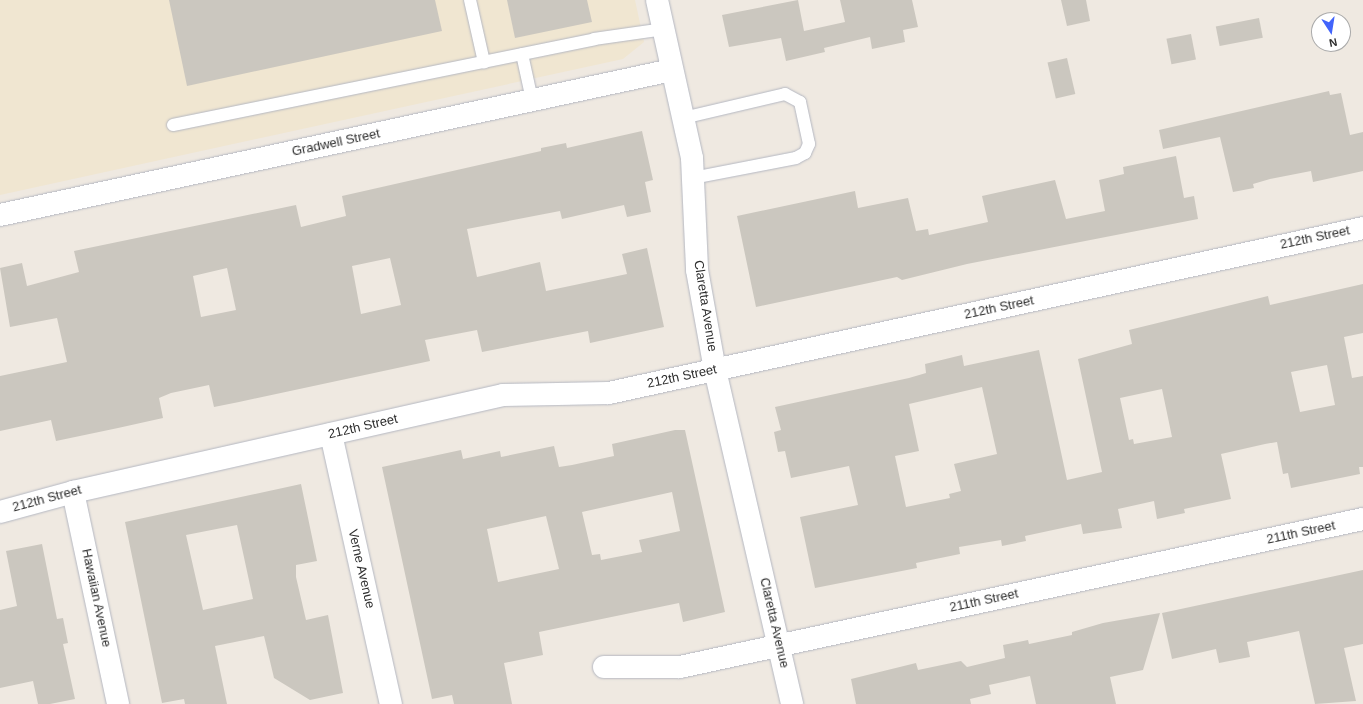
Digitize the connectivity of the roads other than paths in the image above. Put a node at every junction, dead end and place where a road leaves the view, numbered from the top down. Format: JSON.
{"nodes":[{"id":1,"x":470,"y":0,"type":"edge"},
{"id":2,"x":657,"y":0,"type":"edge"},
{"id":3,"x":664,"y":29,"type":"junction"},
{"id":4,"x":522,"y":54,"type":"junction"},
{"id":5,"x":484,"y":62,"type":"junction"},
{"id":6,"x":672,"y":70,"type":"junction"},
{"id":7,"x":532,"y":100,"type":"junction"},
{"id":8,"x":683,"y":118,"type":"junction"},
{"id":9,"x":173,"y":125,"type":"dead end"},
{"id":10,"x":692,"y":178,"type":"junction"},
{"id":11,"x":0,"y":214,"type":"edge"},
{"id":12,"x":1363,"y":228,"type":"edge"},
{"id":13,"x":715,"y":370,"type":"junction"},
{"id":14,"x":331,"y":434,"type":"junction"},
{"id":15,"x":73,"y":492,"type":"junction"},
{"id":16,"x":0,"y":512,"type":"edge"},
{"id":17,"x":1363,"y":519,"type":"edge"},
{"id":18,"x":780,"y":645,"type":"junction"},
{"id":19,"x":604,"y":667,"type":"dead end"},
{"id":20,"x":118,"y":704,"type":"edge"},
{"id":21,"x":391,"y":704,"type":"edge"},
{"id":22,"x":792,"y":704,"type":"edge"}],
"edges":[{"from":1,"to":5,"type":"lane"},
{"from":2,"to":3,"type":"street","name":"Claretta Avenue"},
{"from":3,"to":4,"type":"lane"},
{"from":3,"to":6,"type":"street","name":"Claretta Avenue"},
{"from":4,"to":5,"type":"lane"},
{"from":4,"to":7,"type":"lane"},
{"from":5,"to":9,"type":"lane"},
{"from":6,"to":7,"type":"street","name":"Gradwell Street"},
{"from":6,"to":8,"type":"street","name":"Claretta Avenue"},
{"from":7,"to":11,"type":"street","name":"Gradwell Street"},
{"from":8,"to":10,"type":"street","name":"Claretta Avenue"},
{"from":8,"to":10,"type":"lane"},
{"from":10,"to":13,"type":"street","name":"Claretta Avenue"},
{"from":12,"to":13,"type":"street","name":"212th Street"},
{"from":13,"to":14,"type":"street","name":"212th Street"},
{"from":13,"to":18,"type":"street","name":"Claretta Avenue"},
{"from":14,"to":15,"type":"street","name":"212th Street"},
{"from":14,"to":21,"type":"street","name":"Verne Avenue"},
{"from":15,"to":16,"type":"street","name":"212th Street"},
{"from":15,"to":20,"type":"street","name":"Hawaiian Avenue"},
{"from":17,"to":18,"type":"street","name":"211th Street"},
{"from":18,"to":19,"type":"street","name":"211th Street"},
{"from":18,"to":22,"type":"street","name":"Claretta Avenue"}]}
